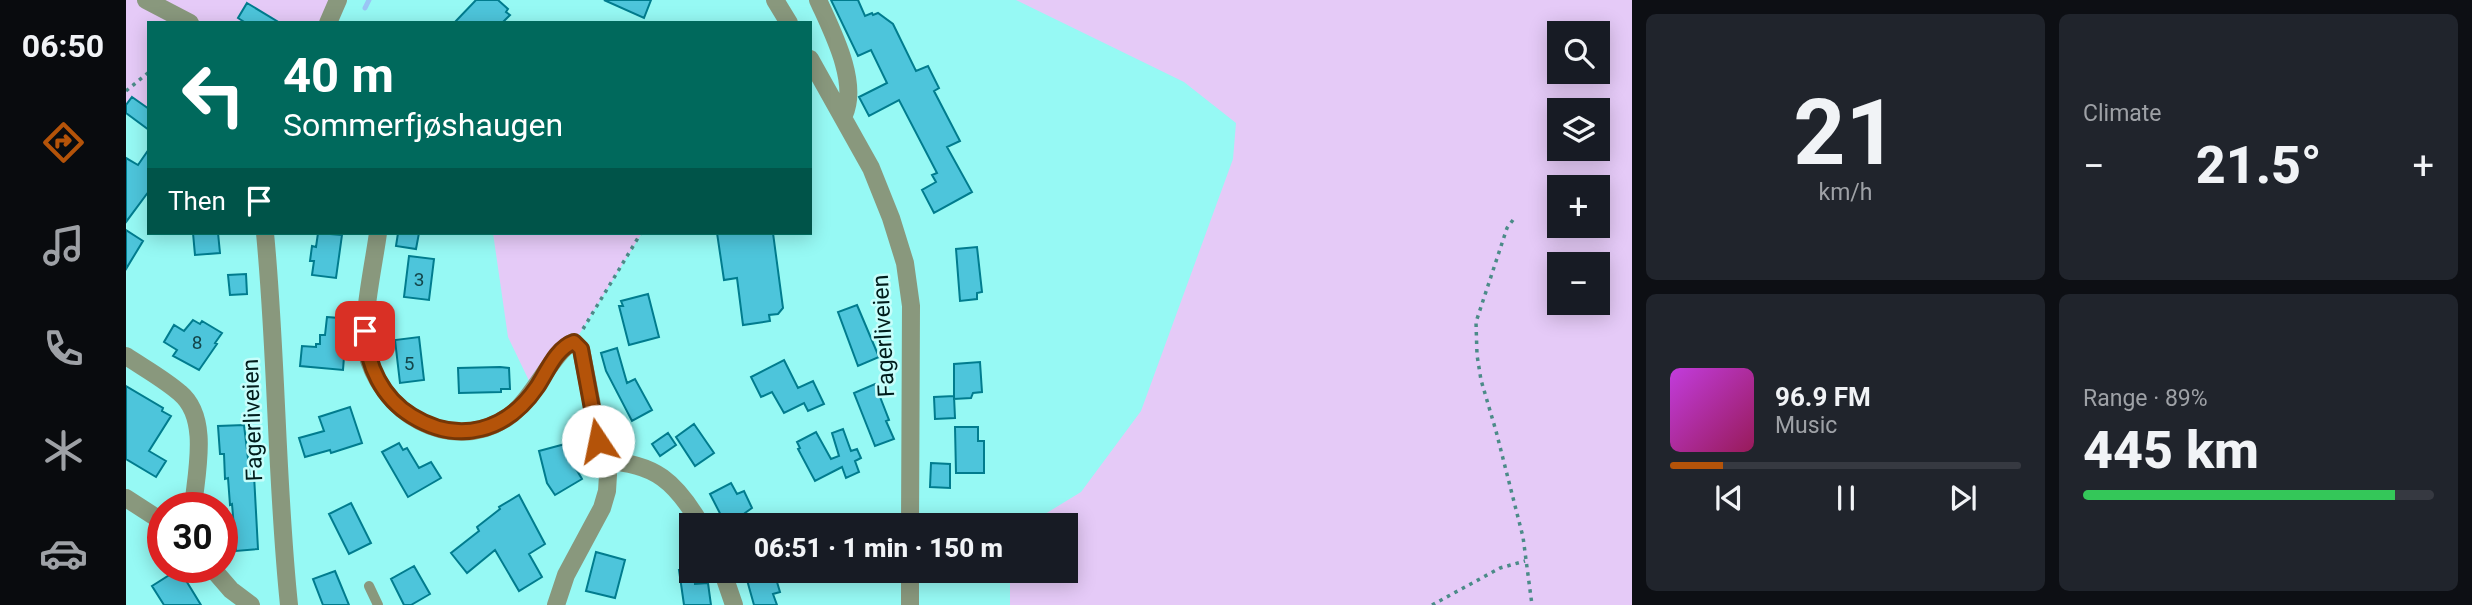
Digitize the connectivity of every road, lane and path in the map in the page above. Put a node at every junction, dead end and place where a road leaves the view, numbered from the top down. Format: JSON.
{"nodes":[{"id":1,"x":146,"y":0,"type":"edge"},
{"id":2,"x":338,"y":0,"type":"edge"},
{"id":3,"x":775,"y":0,"type":"edge"},
{"id":4,"x":818,"y":0,"type":"edge"},
{"id":5,"x":186,"y":21,"type":"edge"},
{"id":6,"x":329,"y":21,"type":"edge"},
{"id":7,"x":788,"y":21,"type":"edge"},
{"id":8,"x":812,"y":62,"type":"edge"},
{"id":9,"x":147,"y":74,"type":"edge"},
{"id":10,"x":126,"y":91,"type":"edge"},
{"id":11,"x":844,"y":115,"type":"junction"},
{"id":12,"x":1513,"y":220,"type":"dead end"},
{"id":13,"x":265,"y":235,"type":"edge"},
{"id":14,"x":378,"y":235,"type":"edge"},
{"id":15,"x":639,"y":235,"type":"edge"},
{"id":16,"x":574,"y":342,"type":"junction"},
{"id":17,"x":126,"y":356,"type":"edge"},
{"id":18,"x":605,"y":461,"type":"junction"},
{"id":19,"x":194,"y":492,"type":"edge"},
{"id":20,"x":126,"y":498,"type":"edge"},
{"id":21,"x":147,"y":512,"type":"edge"},
{"id":22,"x":693,"y":513,"type":"edge"},
{"id":23,"x":910,"y":513,"type":"edge"},
{"id":24,"x":1525,"y":561,"type":"junction"},
{"id":25,"x":225,"y":583,"type":"edge"},
{"id":26,"x":726,"y":583,"type":"edge"},
{"id":27,"x":910,"y":583,"type":"edge"},
{"id":28,"x":369,"y":586,"type":"dead end"},
{"id":29,"x":251,"y":605,"type":"edge"},
{"id":30,"x":289,"y":605,"type":"edge"},
{"id":31,"x":378,"y":605,"type":"edge"},
{"id":32,"x":556,"y":605,"type":"edge"},
{"id":33,"x":734,"y":605,"type":"edge"},
{"id":34,"x":910,"y":605,"type":"edge"},
{"id":35,"x":1432,"y":605,"type":"edge"},
{"id":36,"x":1532,"y":605,"type":"edge"}],
"edges":[{"from":1,"to":5,"type":"street"},
{"from":2,"to":6,"type":"street"},
{"from":3,"to":7,"type":"street"},
{"from":4,"to":11,"type":"street"},
{"from":8,"to":11,"type":"street","name":"Fagerliveien"},
{"from":9,"to":10,"type":"path"},
{"from":11,"to":23,"type":"street","name":"Fagerliveien"},
{"from":12,"to":24,"type":"path"},
{"from":13,"to":30,"type":"street","name":"Fagerliveien"},
{"from":14,"to":16,"type":"street"},
{"from":15,"to":16,"type":"path"},
{"from":16,"to":18,"type":"street"},
{"from":17,"to":19,"type":"street"},
{"from":18,"to":22,"type":"street"},
{"from":18,"to":32,"type":"street"},
{"from":20,"to":21,"type":"street"},
{"from":24,"to":35,"type":"path"},
{"from":24,"to":36,"type":"path"},
{"from":25,"to":29,"type":"street"},
{"from":26,"to":33,"type":"street"},
{"from":27,"to":34,"type":"street"},
{"from":28,"to":31,"type":"lane"}]}
